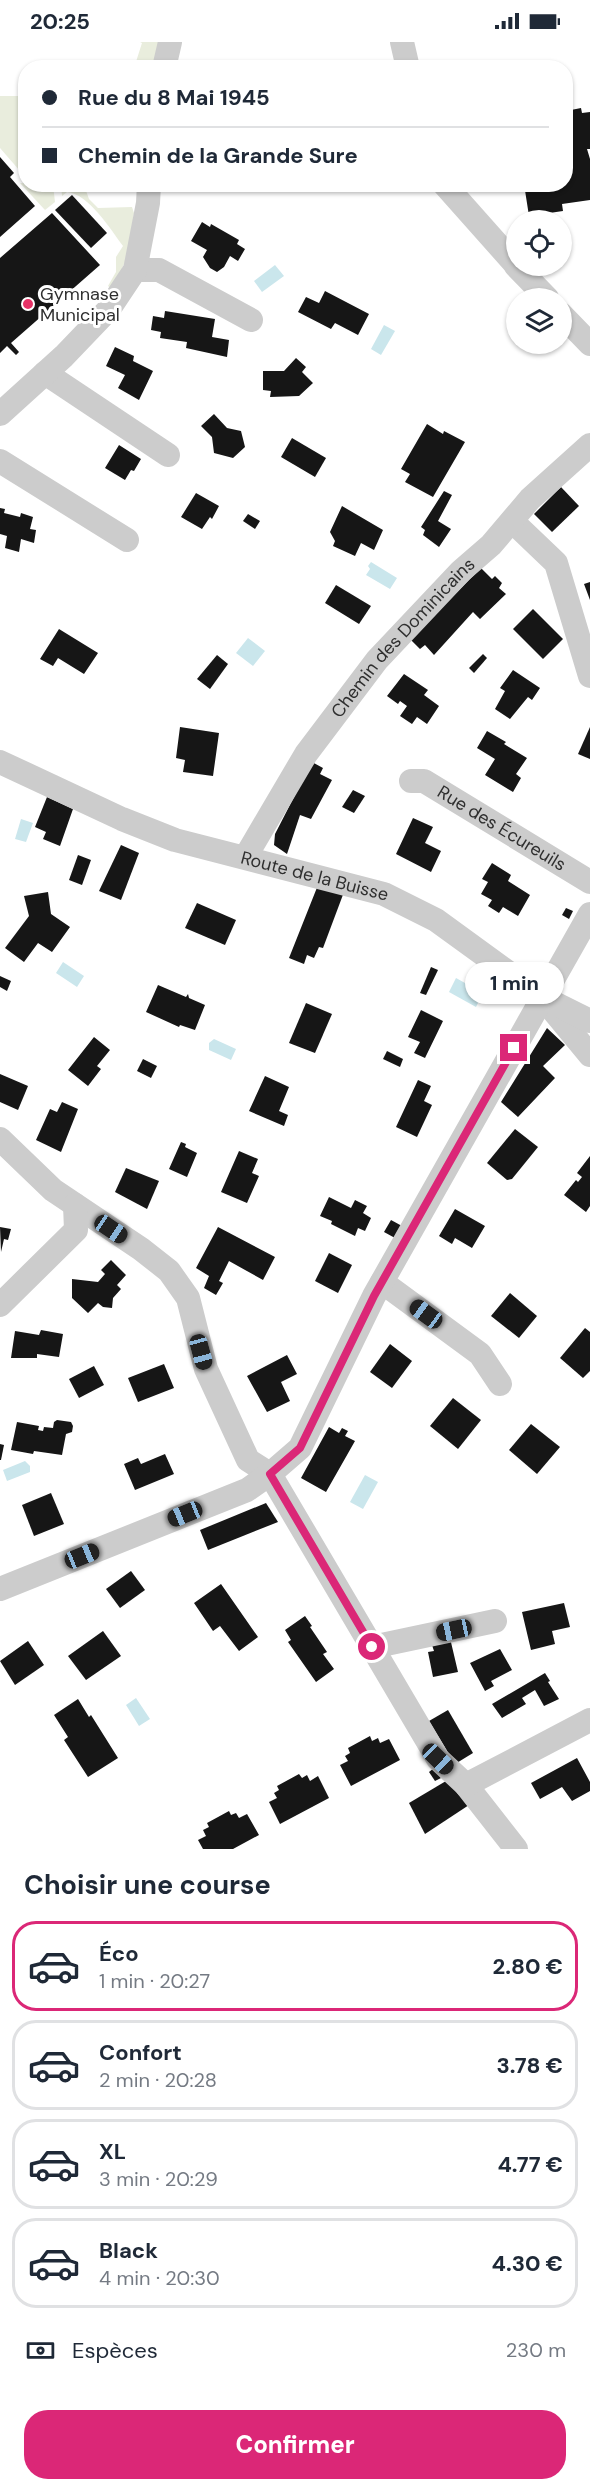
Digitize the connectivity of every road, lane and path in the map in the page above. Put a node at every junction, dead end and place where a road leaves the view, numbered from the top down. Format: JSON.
{"nodes":[{"id":1,"x":170,"y":42,"type":"edge"},
{"id":2,"x":402,"y":42,"type":"edge"},
{"id":3,"x":166,"y":60,"type":"edge"},
{"id":4,"x":406,"y":60,"type":"edge"},
{"id":5,"x":149,"y":192,"type":"edge"},
{"id":6,"x":451,"y":192,"type":"edge"},
{"id":7,"x":506,"y":254,"type":"edge"},
{"id":8,"x":135,"y":270,"type":"junction"},
{"id":9,"x":526,"y":276,"type":"edge"},
{"id":10,"x":538,"y":288,"type":"edge"},
{"id":11,"x":251,"y":320,"type":"dead end"},
{"id":12,"x":572,"y":325,"type":"edge"},
{"id":13,"x":590,"y":344,"type":"edge"},
{"id":14,"x":45,"y":373,"type":"junction"},
{"id":15,"x":0,"y":414,"type":"edge"},
{"id":16,"x":590,"y":445,"type":"edge"},
{"id":17,"x":168,"y":455,"type":"dead end"},
{"id":18,"x":0,"y":461,"type":"edge"},
{"id":19,"x":512,"y":521,"type":"junction"},
{"id":20,"x":127,"y":540,"type":"dead end"},
{"id":21,"x":590,"y":676,"type":"edge"},
{"id":22,"x":0,"y":762,"type":"edge"},
{"id":23,"x":411,"y":781,"type":"dead end"},
{"id":24,"x":246,"y":856,"type":"junction"},
{"id":25,"x":590,"y":882,"type":"edge"},
{"id":26,"x":590,"y":914,"type":"edge"},
{"id":27,"x":542,"y":998,"type":"junction"},
{"id":28,"x":590,"y":1021,"type":"edge"},
{"id":29,"x":590,"y":1055,"type":"edge"},
{"id":30,"x":0,"y":1139,"type":"edge"},
{"id":31,"x":75,"y":1205,"type":"junction"},
{"id":32,"x":107,"y":1227,"type":"junction"},
{"id":33,"x":76,"y":1230,"type":"junction"},
{"id":34,"x":382,"y":1282,"type":"junction"},
{"id":35,"x":0,"y":1305,"type":"edge"},
{"id":36,"x":501,"y":1384,"type":"dead end"},
{"id":37,"x":270,"y":1474,"type":"junction"},
{"id":38,"x":0,"y":1589,"type":"edge"},
{"id":39,"x":495,"y":1621,"type":"dead end"},
{"id":40,"x":372,"y":1647,"type":"junction"},
{"id":41,"x":590,"y":1720,"type":"edge"},
{"id":42,"x":466,"y":1785,"type":"junction"},
{"id":43,"x":516,"y":1849,"type":"edge"}],
"edges":[{"from":1,"to":3,"type":"street"},
{"from":2,"to":4,"type":"street"},
{"from":5,"to":8,"type":"street"},
{"from":6,"to":7,"type":"street"},
{"from":8,"to":11,"type":"street"},
{"from":8,"to":14,"type":"street"},
{"from":9,"to":10,"type":"street"},
{"from":12,"to":13,"type":"street"},
{"from":14,"to":15,"type":"street"},
{"from":14,"to":17,"type":"street"},
{"from":16,"to":19,"type":"street","name":"Chemin des Dominicains"},
{"from":18,"to":20,"type":"street"},
{"from":19,"to":21,"type":"street"},
{"from":19,"to":24,"type":"street","name":"Chemin des Dominicains"},
{"from":22,"to":24,"type":"street","name":"Route de la Buisse"},
{"from":23,"to":25,"type":"street","name":"Rue des Écureuils"},
{"from":24,"to":27,"type":"street","name":"Route de la Buisse"},
{"from":26,"to":27,"type":"street"},
{"from":27,"to":28,"type":"street"},
{"from":27,"to":29,"type":"street","name":"Route de la Buisse"},
{"from":27,"to":34,"type":"street"},
{"from":30,"to":31,"type":"street"},
{"from":31,"to":32,"type":"street"},
{"from":31,"to":33,"type":"street"},
{"from":32,"to":33,"type":"street"},
{"from":32,"to":37,"type":"street"},
{"from":33,"to":35,"type":"street"},
{"from":34,"to":36,"type":"street"},
{"from":34,"to":37,"type":"street"},
{"from":37,"to":38,"type":"street"},
{"from":37,"to":40,"type":"street"},
{"from":39,"to":40,"type":"street"},
{"from":40,"to":42,"type":"street"},
{"from":41,"to":42,"type":"street"},
{"from":42,"to":43,"type":"street"}]}
